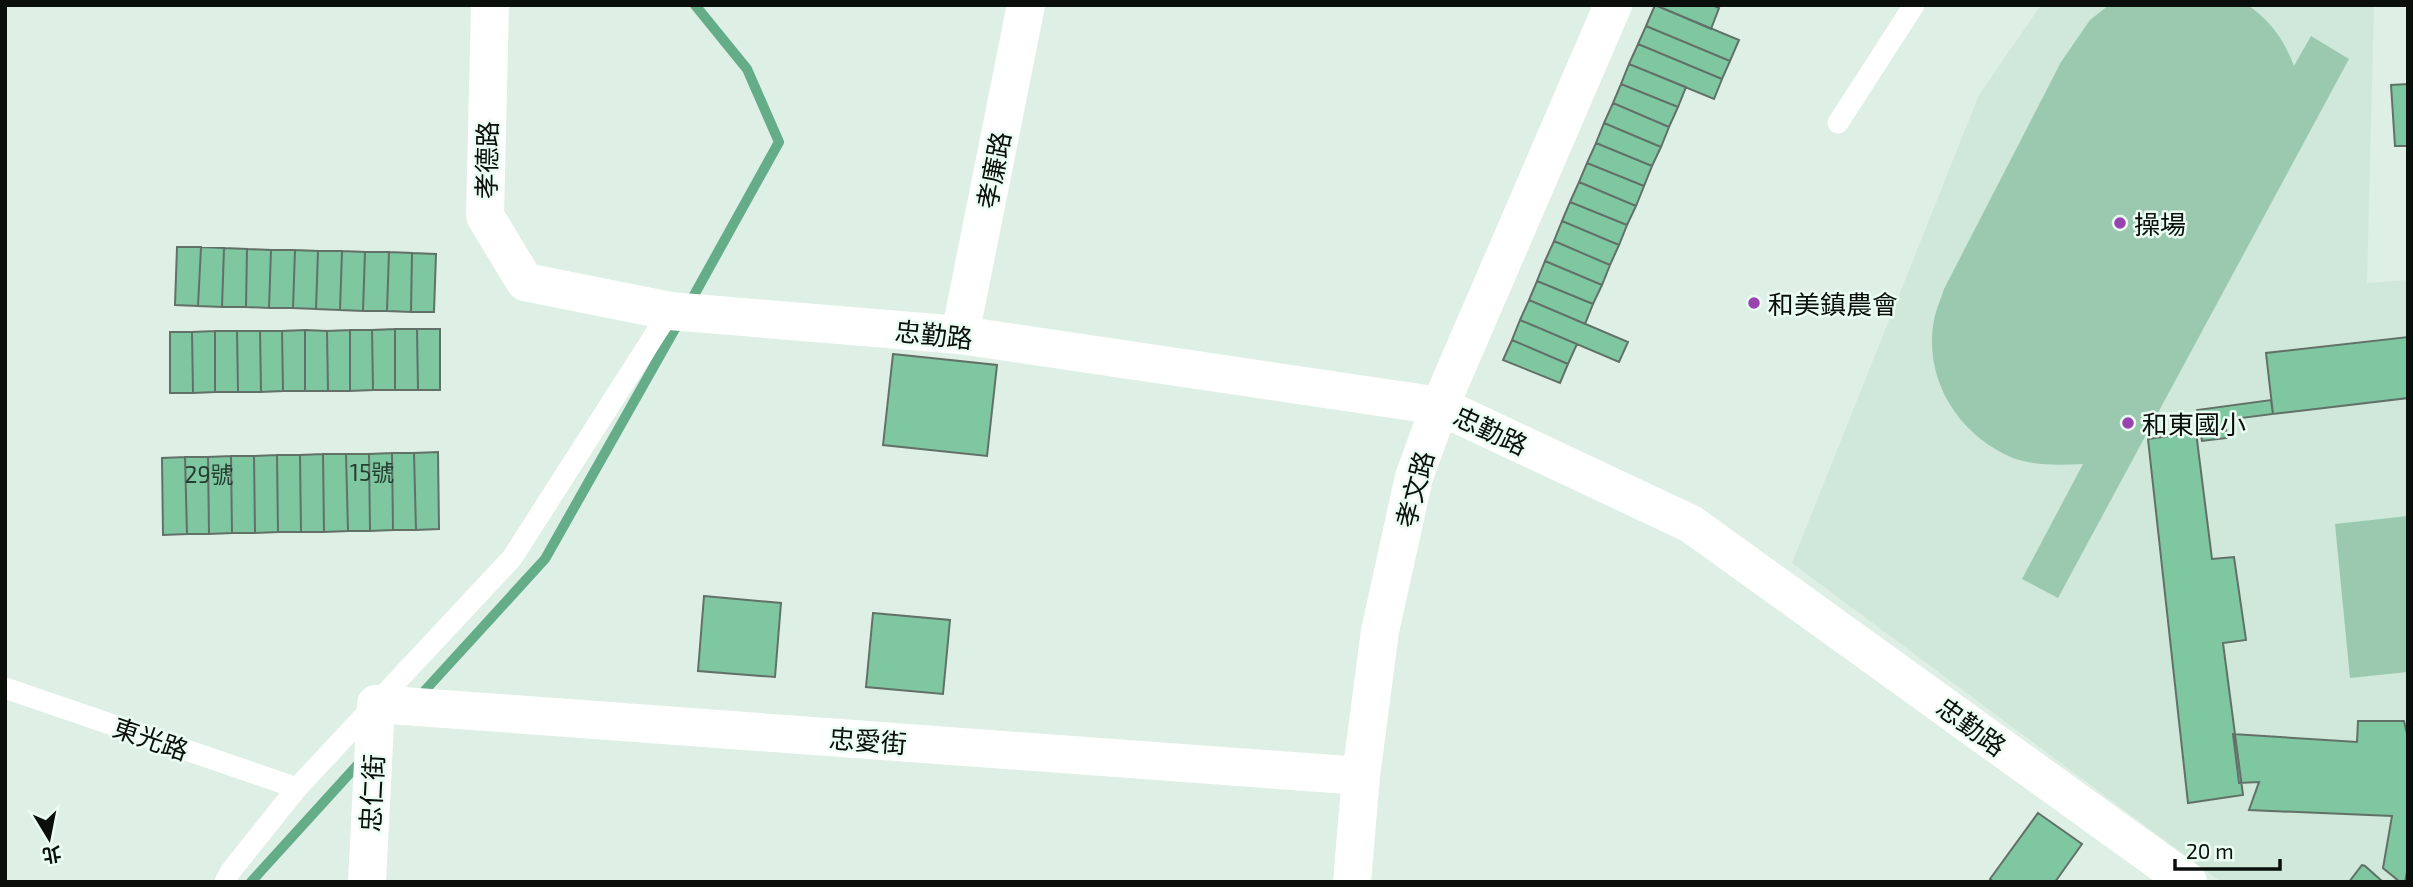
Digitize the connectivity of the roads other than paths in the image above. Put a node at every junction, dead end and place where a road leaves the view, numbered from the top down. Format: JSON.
{"nodes":[{"id":1,"x":490,"y":5,"type":"edge"},
{"id":2,"x":1027,"y":5,"type":"edge"},
{"id":3,"x":1613,"y":5,"type":"edge"},
{"id":4,"x":1914,"y":5,"type":"edge"},
{"id":5,"x":1838,"y":123,"type":"dead end"},
{"id":6,"x":670,"y":312,"type":"junction"},
{"id":7,"x":960,"y":335,"type":"junction"},
{"id":8,"x":1440,"y":406,"type":"junction"},
{"id":9,"x":5,"y":688,"type":"edge"},
{"id":10,"x":376,"y":704,"type":"junction"},
{"id":11,"x":1361,"y":776,"type":"junction"},
{"id":12,"x":297,"y":789,"type":"junction"},
{"id":13,"x":225,"y":882,"type":"edge"},
{"id":14,"x":367,"y":882,"type":"edge"},
{"id":15,"x":1352,"y":882,"type":"edge"},
{"id":16,"x":2188,"y":882,"type":"edge"}],
"edges":[{"from":1,"to":6,"type":"street","name":"孝德路"},
{"from":2,"to":7,"type":"street","name":"孝廉路"},
{"from":3,"to":8,"type":"street","name":"孝文路"},
{"from":4,"to":5,"type":"lane"},
{"from":6,"to":7,"type":"street","name":"忠勤路"},
{"from":6,"to":10,"type":"lane"},
{"from":7,"to":8,"type":"street","name":"忠勤路"},
{"from":8,"to":11,"type":"street","name":"孝文路"},
{"from":8,"to":16,"type":"street","name":"忠勤路"},
{"from":9,"to":12,"type":"lane","name":"東光路"},
{"from":10,"to":11,"type":"street","name":"忠愛街"},
{"from":10,"to":12,"type":"lane"},
{"from":10,"to":14,"type":"street","name":"忠仁街"},
{"from":11,"to":15,"type":"street","name":"孝文路"},
{"from":12,"to":13,"type":"lane"}]}
